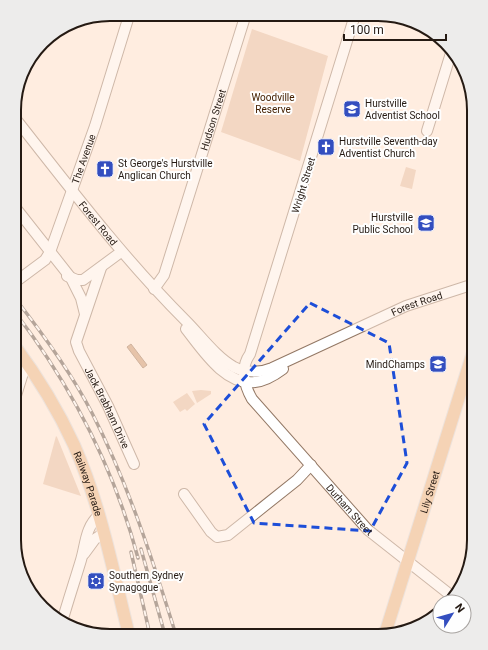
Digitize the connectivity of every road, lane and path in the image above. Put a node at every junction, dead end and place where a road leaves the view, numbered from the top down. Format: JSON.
{"nodes":[{"id":1,"x":127,"y":21,"type":"edge"},
{"id":2,"x":244,"y":21,"type":"edge"},
{"id":3,"x":353,"y":21,"type":"edge"},
{"id":4,"x":450,"y":58,"type":"edge"},
{"id":5,"x":21,"y":126,"type":"edge"},
{"id":6,"x":427,"y":131,"type":"dead end"},
{"id":7,"x":72,"y":191,"type":"junction"},
{"id":8,"x":21,"y":215,"type":"edge"},
{"id":9,"x":32,"y":229,"type":"junction"},
{"id":10,"x":57,"y":230,"type":"junction"},
{"id":11,"x":50,"y":252,"type":"junction"},
{"id":12,"x":121,"y":252,"type":"junction"},
{"id":13,"x":133,"y":265,"type":"junction"},
{"id":14,"x":104,"y":266,"type":"junction"},
{"id":15,"x":34,"y":267,"type":"junction"},
{"id":16,"x":21,"y":277,"type":"edge"},
{"id":17,"x":71,"y":278,"type":"junction"},
{"id":18,"x":467,"y":286,"type":"edge"},
{"id":19,"x":154,"y":288,"type":"junction"},
{"id":20,"x":78,"y":293,"type":"junction"},
{"id":21,"x":94,"y":293,"type":"junction"},
{"id":22,"x":85,"y":314,"type":"junction"},
{"id":23,"x":318,"y":348,"type":"junction"},
{"id":24,"x":21,"y":354,"type":"edge"},
{"id":25,"x":23,"y":357,"type":"junction"},
{"id":26,"x":248,"y":371,"type":"junction"},
{"id":27,"x":467,"y":372,"type":"edge"},
{"id":28,"x":36,"y":376,"type":"junction"},
{"id":29,"x":21,"y":380,"type":"edge"},
{"id":30,"x":249,"y":382,"type":"junction"},
{"id":31,"x":21,"y":392,"type":"edge"},
{"id":32,"x":134,"y":464,"type":"dead end"},
{"id":33,"x":311,"y":465,"type":"junction"},
{"id":34,"x":184,"y":494,"type":"dead end"},
{"id":35,"x":99,"y":515,"type":"junction"},
{"id":36,"x":104,"y":533,"type":"junction"},
{"id":37,"x":82,"y":558,"type":"junction"},
{"id":38,"x":408,"y":562,"type":"junction"},
{"id":39,"x":449,"y":594,"type":"edge"},
{"id":40,"x":64,"y":616,"type":"edge"},
{"id":41,"x":387,"y":628,"type":"edge"},
{"id":42,"x":128,"y":629,"type":"edge"}],
"edges":[{"from":1,"to":7,"type":"street","name":"The Avenue"},
{"from":2,"to":19,"type":"street","name":"Hudson Street"},
{"from":3,"to":26,"type":"street","name":"Wright Street"},
{"from":4,"to":6,"type":"street"},
{"from":5,"to":7,"type":"street","name":"Forest Road"},
{"from":7,"to":10,"type":"street","name":"The Avenue"},
{"from":7,"to":12,"type":"street","name":"Forest Road"},
{"from":8,"to":9,"type":"street"},
{"from":9,"to":10,"type":"street"},
{"from":9,"to":11,"type":"street"},
{"from":9,"to":15,"type":"street"},
{"from":10,"to":11,"type":"street","name":"The Avenue"},
{"from":11,"to":15,"type":"street","name":"The Avenue"},
{"from":11,"to":17,"type":"street"},
{"from":12,"to":13,"type":"street","name":"Forest Road"},
{"from":12,"to":14,"type":"street"},
{"from":13,"to":14,"type":"street"},
{"from":13,"to":19,"type":"street","name":"Forest Road"},
{"from":14,"to":17,"type":"street"},
{"from":14,"to":21,"type":"street"},
{"from":15,"to":16,"type":"street","name":"The Avenue"},
{"from":15,"to":17,"type":"street"},
{"from":17,"to":20,"type":"street"},
{"from":18,"to":23,"type":"street","name":"Forest Road"},
{"from":19,"to":26,"type":"street","name":"Forest Road"},
{"from":19,"to":30,"type":"street","name":"Forest Road"},
{"from":20,"to":21,"type":"street"},
{"from":20,"to":22,"type":"street"},
{"from":21,"to":22,"type":"street"},
{"from":22,"to":32,"type":"street","name":"Jack Brabham Drive"},
{"from":23,"to":26,"type":"street","name":"Forest Road"},
{"from":23,"to":30,"type":"street","name":"Forest Road"},
{"from":24,"to":25,"type":"main road","name":"Railway Parade"},
{"from":25,"to":28,"type":"main road","name":"Railway Parade"},
{"from":25,"to":29,"type":"street"},
{"from":26,"to":30,"type":"street","name":"Durham Street"},
{"from":27,"to":38,"type":"main road","name":"Lily Street"},
{"from":28,"to":31,"type":"street"},
{"from":28,"to":35,"type":"main road","name":"Railway Parade"},
{"from":30,"to":33,"type":"street","name":"Durham Street"},
{"from":33,"to":34,"type":"street"},
{"from":33,"to":38,"type":"street","name":"Durham Street"},
{"from":35,"to":36,"type":"main road","name":"Railway Parade"},
{"from":35,"to":37,"type":"street"},
{"from":36,"to":37,"type":"street"},
{"from":36,"to":42,"type":"main road","name":"Railway Parade"},
{"from":37,"to":40,"type":"street"},
{"from":38,"to":39,"type":"street","name":"Durham Street"},
{"from":38,"to":41,"type":"main road","name":"Lily Street"}]}
